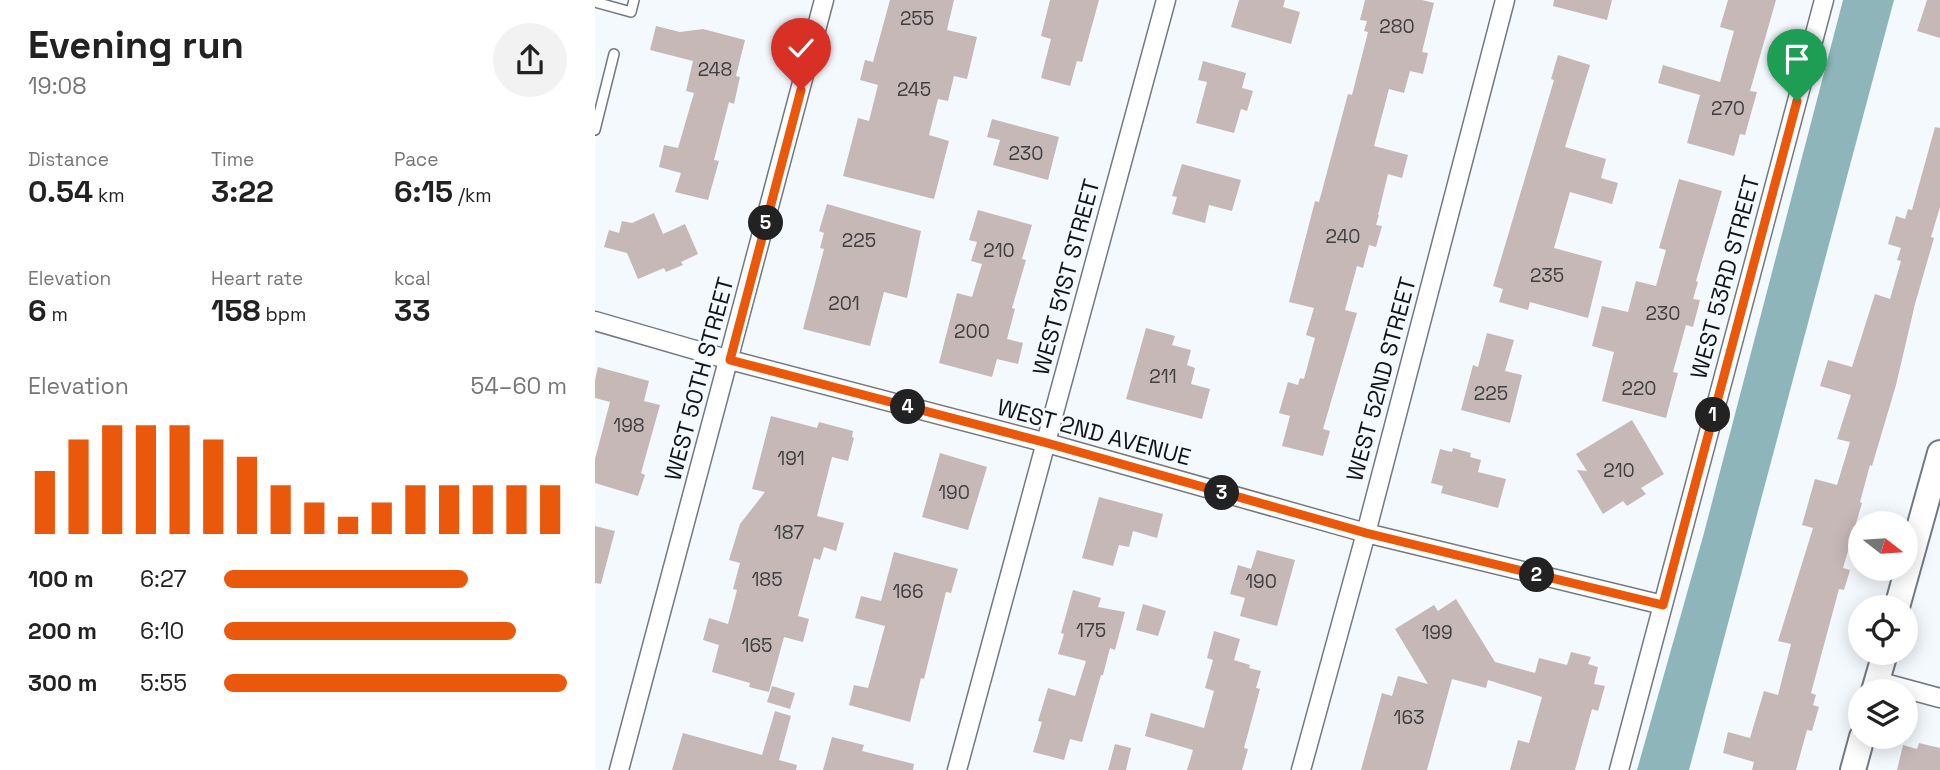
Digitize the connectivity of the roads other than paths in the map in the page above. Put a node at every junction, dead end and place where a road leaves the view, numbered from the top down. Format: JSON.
{"nodes":[{"id":1,"x":634,"y":0,"type":"edge"},
{"id":2,"x":824,"y":0,"type":"edge"},
{"id":3,"x":1166,"y":0,"type":"edge"},
{"id":4,"x":1505,"y":0,"type":"edge"},
{"id":5,"x":1824,"y":0,"type":"edge"},
{"id":6,"x":595,"y":2,"type":"edge"},
{"id":7,"x":614,"y":54,"type":"dead end"},
{"id":8,"x":595,"y":130,"type":"edge"},
{"id":9,"x":595,"y":321,"type":"edge"},
{"id":10,"x":730,"y":360,"type":"junction"},
{"id":11,"x":1047,"y":443,"type":"junction"},
{"id":12,"x":1940,"y":453,"type":"edge"},
{"id":13,"x":1366,"y":533,"type":"junction"},
{"id":14,"x":1900,"y":595,"type":"edge"},
{"id":15,"x":1663,"y":605,"type":"junction"},
{"id":16,"x":1918,"y":694,"type":"edge"},
{"id":17,"x":1940,"y":698,"type":"edge"},
{"id":18,"x":1859,"y":749,"type":"edge"},
{"id":19,"x":619,"y":770,"type":"edge"},
{"id":20,"x":957,"y":770,"type":"edge"},
{"id":21,"x":1301,"y":770,"type":"edge"},
{"id":22,"x":1619,"y":770,"type":"edge"},
{"id":23,"x":1853,"y":770,"type":"edge"}],
"edges":[{"from":1,"to":6,"type":"lane"},
{"from":2,"to":10,"type":"street","name":"WEST 50TH STREET"},
{"from":3,"to":11,"type":"street","name":"WEST 51ST STREET"},
{"from":4,"to":13,"type":"street","name":"WEST 52ND STREET"},
{"from":5,"to":15,"type":"street","name":"WEST 53RD STREET"},
{"from":7,"to":8,"type":"lane"},
{"from":9,"to":10,"type":"street","name":"WEST 2ND AVENUE"},
{"from":10,"to":11,"type":"street","name":"WEST 2ND AVENUE"},
{"from":10,"to":19,"type":"street","name":"WEST 50TH STREET"},
{"from":11,"to":13,"type":"street","name":"WEST 2ND AVENUE"},
{"from":11,"to":20,"type":"street","name":"WEST 51ST STREET"},
{"from":12,"to":14,"type":"street"},
{"from":13,"to":15,"type":"street","name":"WEST 2ND AVENUE"},
{"from":13,"to":21,"type":"street","name":"WEST 52ND STREET"},
{"from":15,"to":22,"type":"street","name":"WEST 53RD STREET"},
{"from":16,"to":17,"type":"street"},
{"from":18,"to":23,"type":"street"}]}
